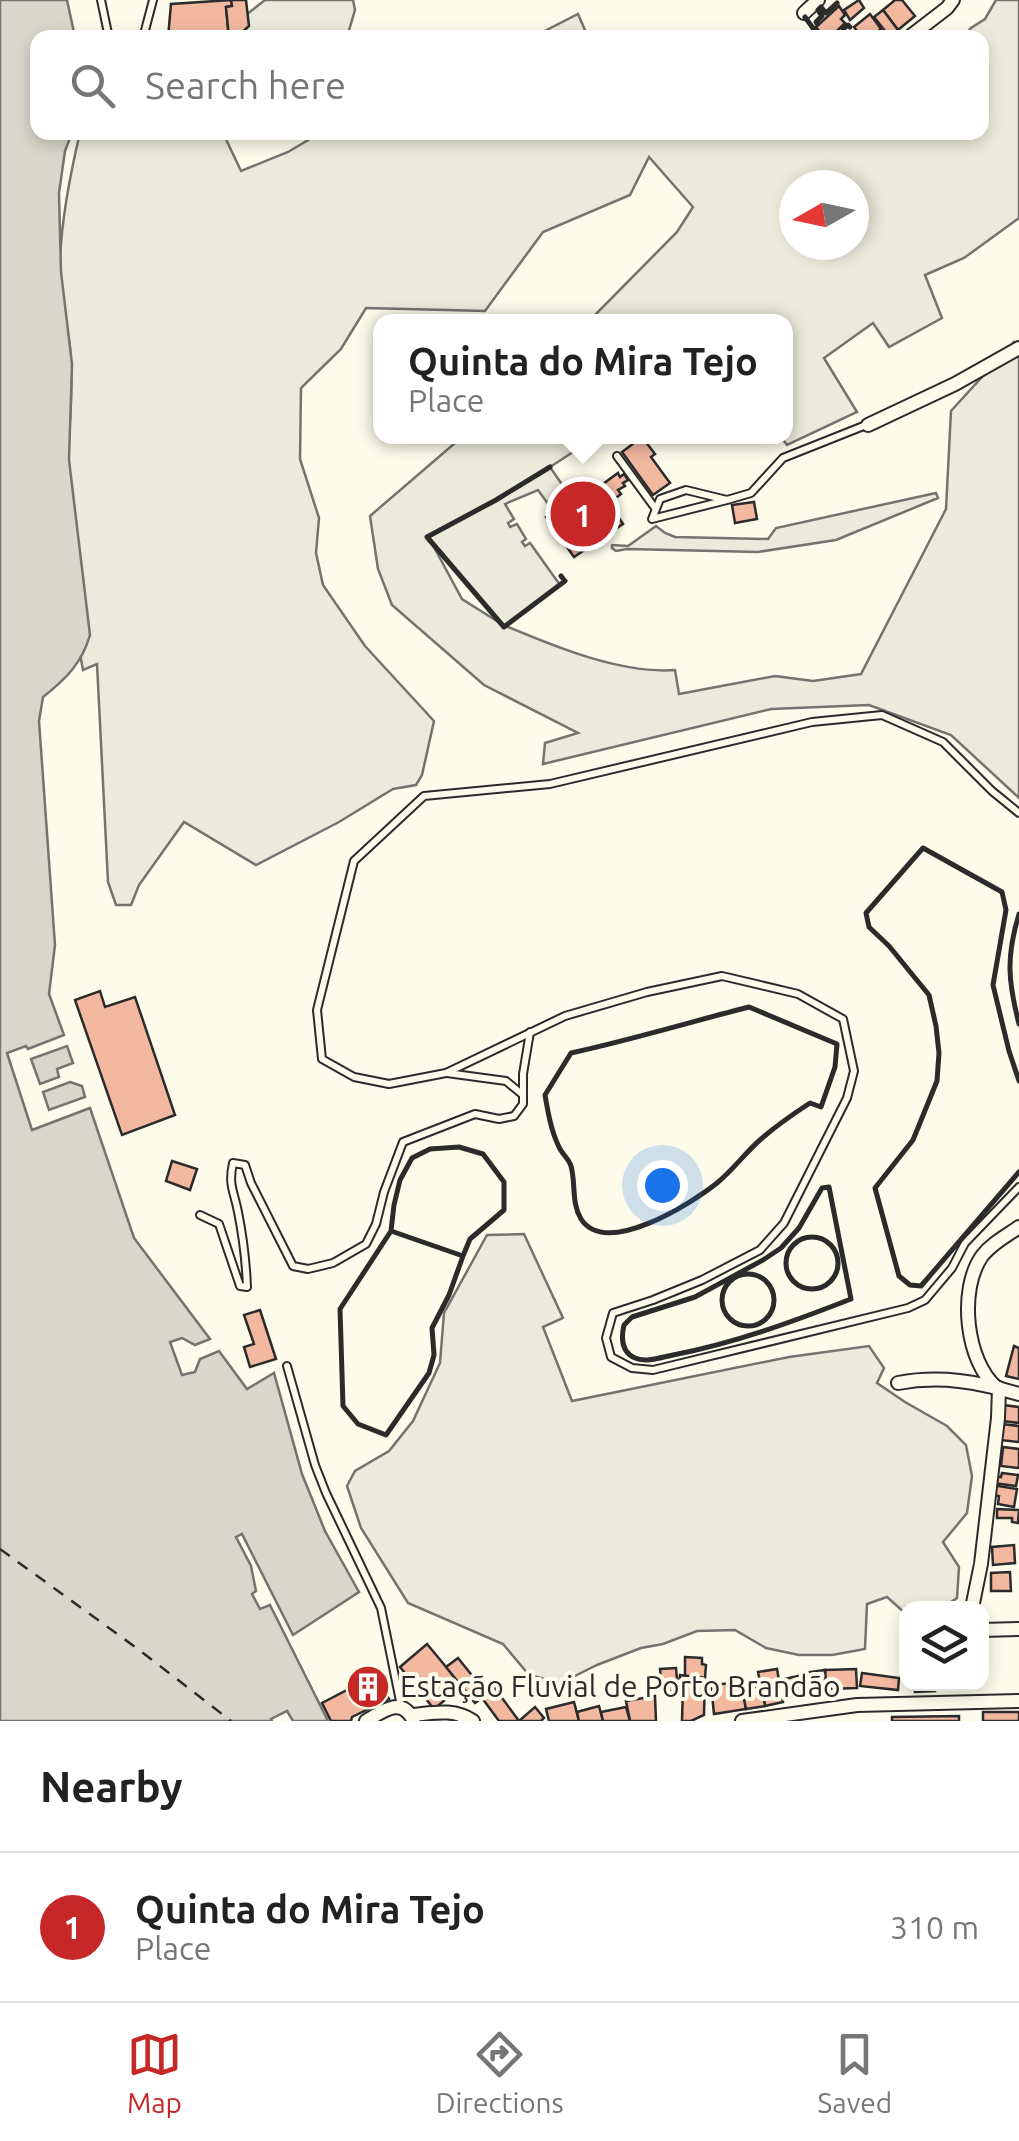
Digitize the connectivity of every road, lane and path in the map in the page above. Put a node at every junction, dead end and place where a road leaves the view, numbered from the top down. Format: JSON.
{"nodes":[{"id":1,"x":100,"y":0,"type":"edge"},
{"id":2,"x":153,"y":0,"type":"edge"},
{"id":3,"x":818,"y":0,"type":"edge"},
{"id":4,"x":953,"y":0,"type":"edge"},
{"id":5,"x":804,"y":13,"type":"dead end"},
{"id":6,"x":107,"y":30,"type":"edge"},
{"id":7,"x":146,"y":30,"type":"edge"},
{"id":8,"x":918,"y":30,"type":"edge"},
{"id":9,"x":1019,"y":348,"type":"edge"},
{"id":10,"x":868,"y":425,"type":"joint"},
{"id":11,"x":616,"y":456,"type":"dead end"},
{"id":12,"x":727,"y":500,"type":"junction"},
{"id":13,"x":656,"y":509,"type":"junction"},
{"id":14,"x":1019,"y":813,"type":"edge"},
{"id":15,"x":530,"y":1032,"type":"junction"},
{"id":16,"x":446,"y":1073,"type":"junction"},
{"id":17,"x":523,"y":1094,"type":"junction"},
{"id":18,"x":1019,"y":1188,"type":"edge"},
{"id":19,"x":200,"y":1215,"type":"dead end"},
{"id":20,"x":1019,"y":1227,"type":"edge"},
{"id":21,"x":287,"y":1366,"type":"dead end"},
{"id":22,"x":898,"y":1383,"type":"dead end"},
{"id":23,"x":998,"y":1388,"type":"junction"},
{"id":24,"x":1019,"y":1394,"type":"edge"},
{"id":25,"x":973,"y":1601,"type":"edge"},
{"id":26,"x":1019,"y":1629,"type":"edge"},
{"id":27,"x":989,"y":1630,"type":"edge"},
{"id":28,"x":1019,"y":1701,"type":"edge"},
{"id":29,"x":857,"y":1705,"type":"junction"},
{"id":30,"x":409,"y":1714,"type":"edge"},
{"id":31,"x":766,"y":1718,"type":"edge"},
{"id":32,"x":366,"y":1721,"type":"edge"},
{"id":33,"x":473,"y":1721,"type":"edge"},
{"id":34,"x":742,"y":1721,"type":"edge"},
{"id":35,"x":857,"y":1721,"type":"edge"}],
"edges":[{"from":1,"to":6,"type":"lane"},
{"from":2,"to":7,"type":"lane"},
{"from":3,"to":5,"type":"street"},
{"from":4,"to":8,"type":"street"},
{"from":9,"to":10,"type":"street"},
{"from":10,"to":12,"type":"lane"},
{"from":11,"to":13,"type":"lane"},
{"from":12,"to":13,"type":"lane"},
{"from":12,"to":13,"type":"lane"},
{"from":14,"to":16,"type":"lane"},
{"from":15,"to":16,"type":"lane"},
{"from":15,"to":17,"type":"lane"},
{"from":15,"to":18,"type":"lane"},
{"from":16,"to":17,"type":"lane"},
{"from":17,"to":19,"type":"lane"},
{"from":20,"to":23,"type":"street"},
{"from":21,"to":30,"type":"lane"},
{"from":22,"to":23,"type":"street"},
{"from":23,"to":24,"type":"street"},
{"from":23,"to":25,"type":"street"},
{"from":26,"to":27,"type":"street"},
{"from":28,"to":29,"type":"street"},
{"from":29,"to":31,"type":"street"},
{"from":29,"to":35,"type":"street"},
{"from":30,"to":32,"type":"street"},
{"from":30,"to":33,"type":"street"},
{"from":31,"to":34,"type":"street"}]}
